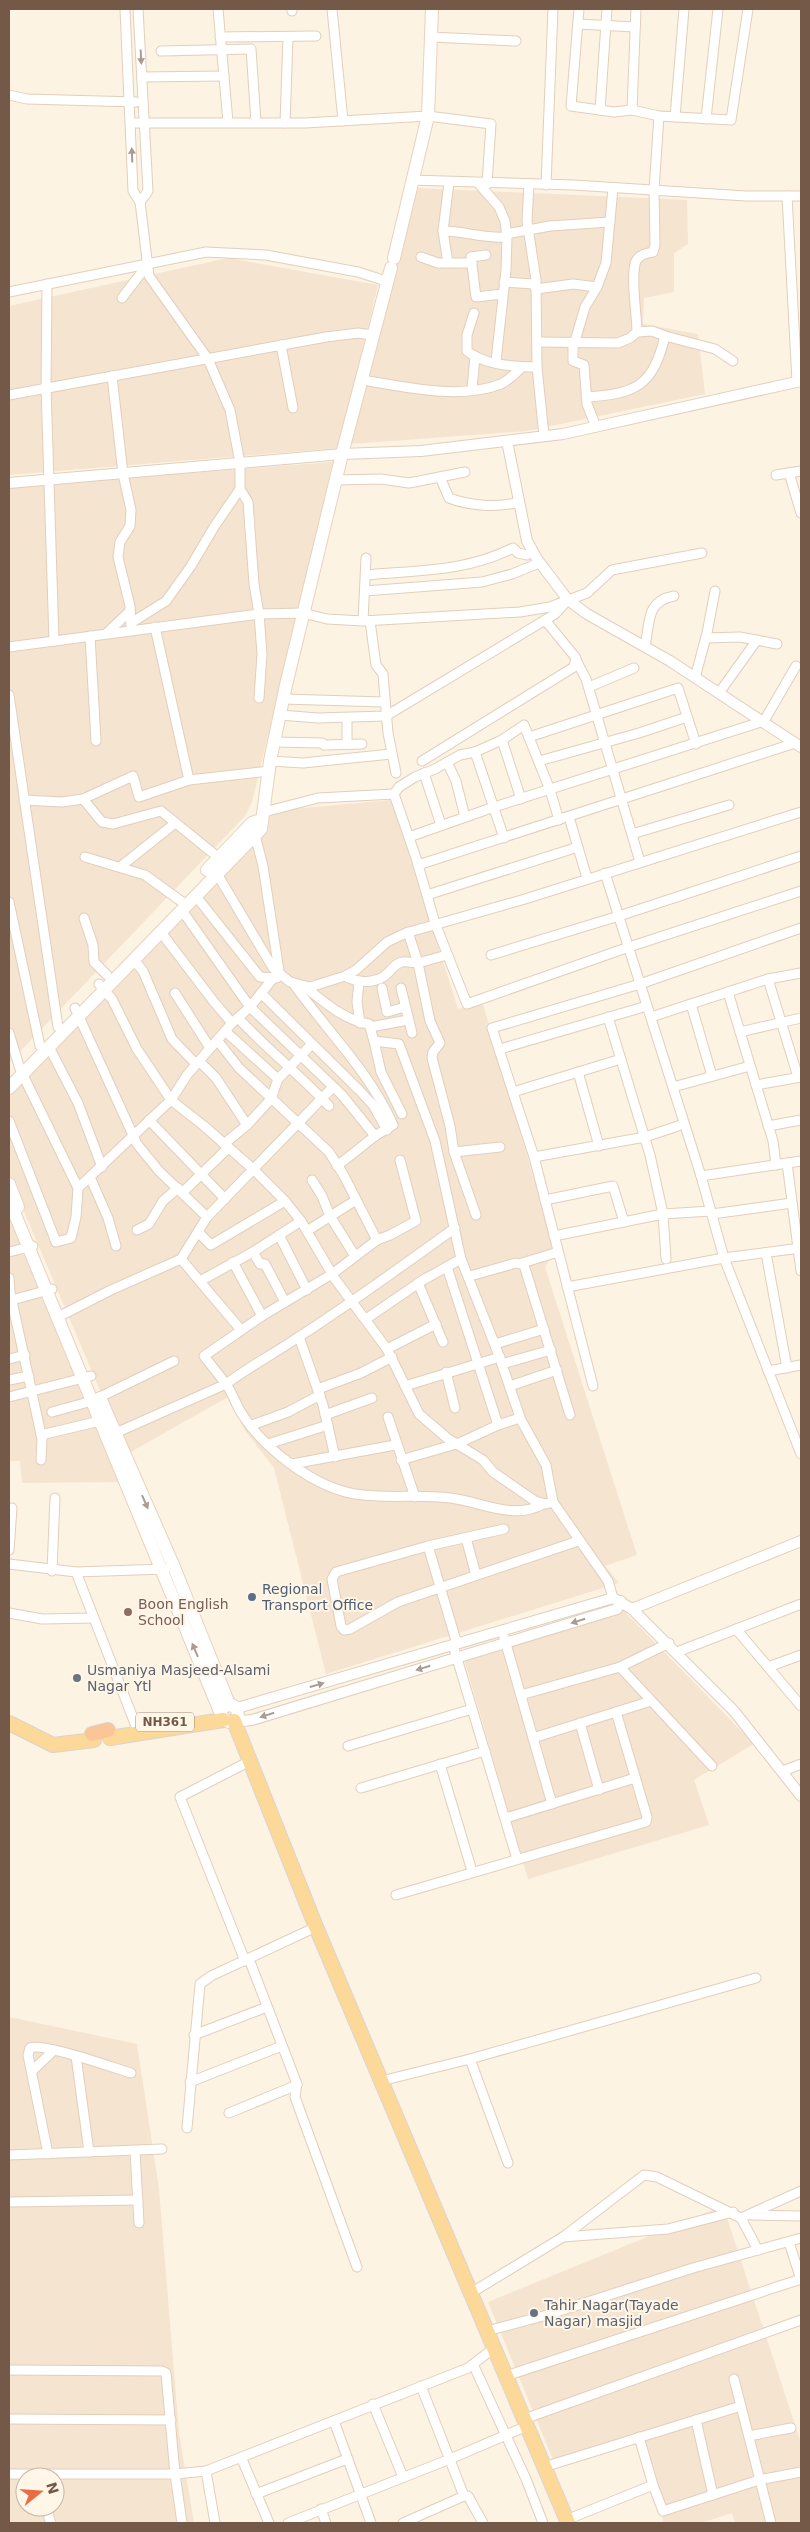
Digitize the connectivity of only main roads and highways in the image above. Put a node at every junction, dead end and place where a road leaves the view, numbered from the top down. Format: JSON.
{"nodes":[{"id":1,"x":432,"y":9,"type":"edge"},
{"id":2,"x":262,"y":816,"type":"junction"},
{"id":3,"x":182,"y":904,"type":"junction"},
{"id":4,"x":103,"y":983,"type":"junction"},
{"id":5,"x":77,"y":1012,"type":"junction"},
{"id":6,"x":44,"y":1047,"type":"junction"},
{"id":7,"x":21,"y":1072,"type":"junction"},
{"id":8,"x":9,"y":1080,"type":"edge"},
{"id":9,"x":9,"y":1088,"type":"edge"},
{"id":10,"x":9,"y":1184,"type":"edge"},
{"id":11,"x":9,"y":1200,"type":"edge"},
{"id":12,"x":13,"y":1223,"type":"edge"},
{"id":13,"x":31,"y":1246,"type":"junction"},
{"id":14,"x":229,"y":1715,"type":"junction"},
{"id":15,"x":9,"y":1716,"type":"edge"},
{"id":16,"x":9,"y":1723,"type":"edge"},
{"id":17,"x":109,"y":1734,"type":"junction"},
{"id":18,"x":93,"y":1737,"type":"junction"},
{"id":19,"x":315,"y":1928,"type":"junction"},
{"id":20,"x":492,"y":2348,"type":"junction"},
{"id":21,"x":524,"y":2424,"type":"junction"},
{"id":22,"x":566,"y":2522,"type":"edge"}],
"edges":[{"from":1,"to":2,"type":"main road"},
{"from":2,"to":3,"type":"main road"},
{"from":2,"to":3,"type":"main road"},
{"from":3,"to":4,"type":"main road"},
{"from":3,"to":4,"type":"main road"},
{"from":4,"to":5,"type":"main road"},
{"from":5,"to":6,"type":"main road"},
{"from":5,"to":6,"type":"main road"},
{"from":6,"to":7,"type":"main road"},
{"from":7,"to":8,"type":"main road"},
{"from":7,"to":9,"type":"main road"},
{"from":10,"to":13,"type":"main road"},
{"from":11,"to":12,"type":"main road"},
{"from":12,"to":13,"type":"main road"},
{"from":13,"to":14,"type":"main road"},
{"from":14,"to":17,"type":"main road"},
{"from":14,"to":17,"type":"main road","number":"NH361"},
{"from":14,"to":19,"type":"main road"},
{"from":15,"to":18,"type":"main road","number":"NH361"},
{"from":16,"to":18,"type":"main road"},
{"from":17,"to":18,"type":"highway","number":"NH361"},
{"from":19,"to":20,"type":"main road"},
{"from":19,"to":20,"type":"main road"},
{"from":20,"to":21,"type":"main road"},
{"from":20,"to":21,"type":"main road"},
{"from":21,"to":22,"type":"main road"},
{"from":21,"to":22,"type":"main road"}]}
